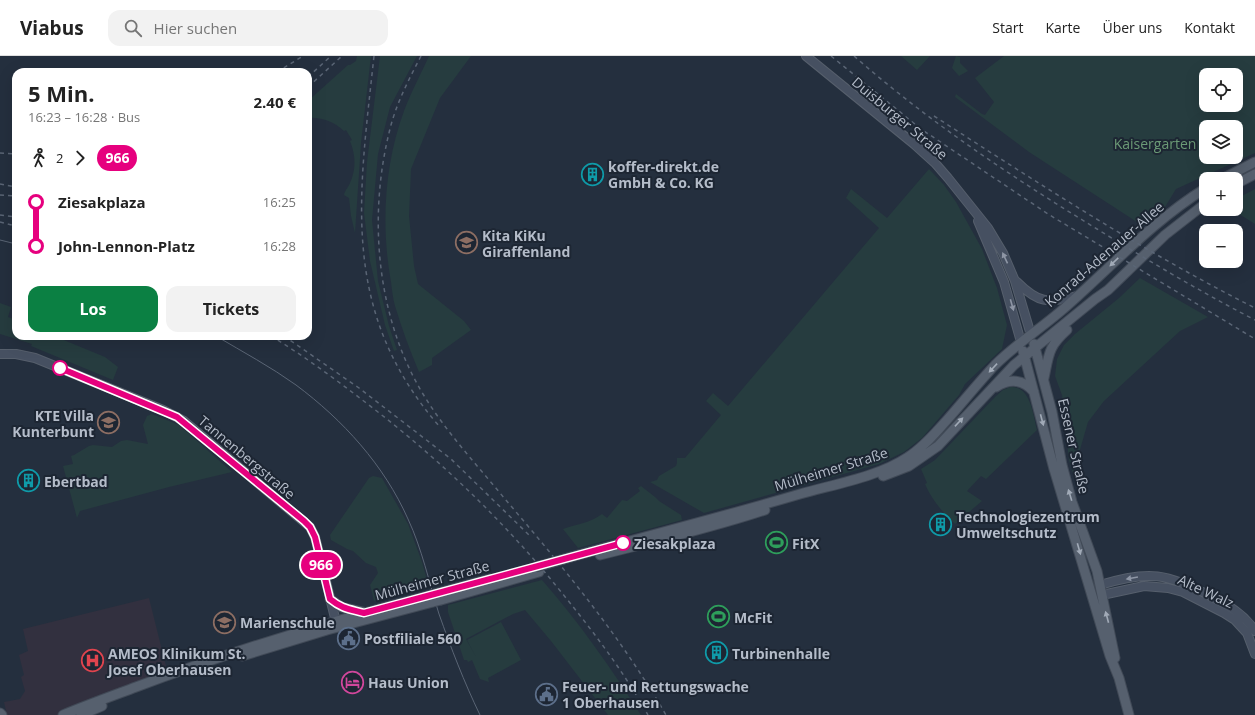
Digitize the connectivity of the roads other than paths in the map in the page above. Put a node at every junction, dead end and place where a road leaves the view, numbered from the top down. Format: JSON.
{"nodes":[{"id":1,"x":806,"y":56,"type":"edge"},
{"id":2,"x":1255,"y":162,"type":"edge"},
{"id":3,"x":1236,"y":172,"type":"edge"},
{"id":4,"x":1255,"y":174,"type":"edge"},
{"id":5,"x":1243,"y":180,"type":"edge"},
{"id":6,"x":1199,"y":193,"type":"edge"},
{"id":7,"x":970,"y":206,"type":"junction"},
{"id":8,"x":1199,"y":208,"type":"edge"},
{"id":9,"x":1015,"y":281,"type":"junction"},
{"id":10,"x":1108,"y":290,"type":"junction"},
{"id":11,"x":1078,"y":296,"type":"junction"},
{"id":12,"x":1031,"y":334,"type":"junction"},
{"id":13,"x":1022,"y":342,"type":"junction"},
{"id":14,"x":1035,"y":348,"type":"junction"},
{"id":15,"x":0,"y":354,"type":"edge"},
{"id":16,"x":1025,"y":356,"type":"junction"},
{"id":17,"x":1044,"y":379,"type":"junction"},
{"id":18,"x":1034,"y":392,"type":"junction"},
{"id":19,"x":986,"y":394,"type":"junction"},
{"id":20,"x":700,"y":526,"type":"junction"},
{"id":21,"x":1100,"y":585,"type":"junction"},
{"id":22,"x":1090,"y":588,"type":"junction"},
{"id":23,"x":1097,"y":597,"type":"junction"},
{"id":24,"x":436,"y":598,"type":"junction"},
{"id":25,"x":330,"y":599,"type":"junction"},
{"id":26,"x":364,"y":613,"type":"junction"},
{"id":27,"x":356,"y":623,"type":"junction"},
{"id":28,"x":336,"y":624,"type":"junction"},
{"id":29,"x":1255,"y":631,"type":"edge"},
{"id":30,"x":1255,"y":654,"type":"edge"},
{"id":31,"x":63,"y":715,"type":"edge"},
{"id":32,"x":81,"y":715,"type":"edge"},
{"id":33,"x":1129,"y":715,"type":"edge"}],
"edges":[{"from":1,"to":7,"type":"street","name":"Duisburger Straße"},
{"from":2,"to":3,"type":"main road"},
{"from":4,"to":5,"type":"main road"},
{"from":6,"to":11,"type":"main road","name":"Konrad-Adenauer-Allee","one_way":true},
{"from":9,"to":7,"type":"street","name":"Duisburger Straße","one_way":true},
{"from":7,"to":13,"type":"street","name":"Duisburger Straße","one_way":true},
{"from":8,"to":10,"type":"main road","name":"Konrad-Adenauer-Allee"},
{"from":9,"to":11,"type":"street"},
{"from":9,"to":12,"type":"street","name":"Duisburger Straße"},
{"from":10,"to":14,"type":"main road","name":"Konrad-Adenauer-Allee"},
{"from":10,"to":17,"type":"main road"},
{"from":11,"to":12,"type":"main road","name":"Konrad-Adenauer-Allee"},
{"from":12,"to":13,"type":"main road","name":"Konrad-Adenauer-Allee"},
{"from":12,"to":14,"type":"main road","name":"Essener Straße"},
{"from":13,"to":16,"type":"main road","name":"Essener Straße"},
{"from":13,"to":20,"type":"main road","name":"Mülheimer Straße","one_way":true},
{"from":14,"to":16,"type":"main road","name":"Konrad-Adenauer-Allee"},
{"from":14,"to":17,"type":"main road","name":"Essener Straße"},
{"from":15,"to":25,"type":"street","name":"Tannenbergstraße"},
{"from":16,"to":18,"type":"main road","name":"Essener Straße"},
{"from":16,"to":19,"type":"main road","name":"Mülheimer Straße"},
{"from":21,"to":17,"type":"main road","name":"Essener Straße","one_way":true},
{"from":18,"to":19,"type":"main road"},
{"from":18,"to":22,"type":"main road","name":"Essener Straße","one_way":true},
{"from":20,"to":19,"type":"main road","name":"Mülheimer Straße","one_way":true},
{"from":20,"to":24,"type":"main road","name":"Mülheimer Straße"},
{"from":21,"to":22,"type":"main road"},
{"from":21,"to":23,"type":"main road","name":"Essener Straße"},
{"from":29,"to":21,"type":"street","name":"Alte Walz","one_way":true},
{"from":22,"to":23,"type":"main road","name":"Essener Straße"},
{"from":23,"to":30,"type":"street","name":"Alte Walz"},
{"from":23,"to":33,"type":"main road","name":"Essener Straße"},
{"from":24,"to":26,"type":"main road","name":"Mülheimer Straße"},
{"from":24,"to":27,"type":"main road","name":"Mülheimer Straße"},
{"from":25,"to":26,"type":"main road"},
{"from":25,"to":28,"type":"street","name":"Tannenbergstraße"},
{"from":26,"to":27,"type":"main road"},
{"from":26,"to":28,"type":"main road","name":"Mülheimer Straße"},
{"from":27,"to":28,"type":"main road","name":"Mülheimer Straße"},
{"from":28,"to":31,"type":"main road","name":"Mülheimer Straße"},
{"from":28,"to":32,"type":"main road","name":"Mülheimer Straße"}]}
